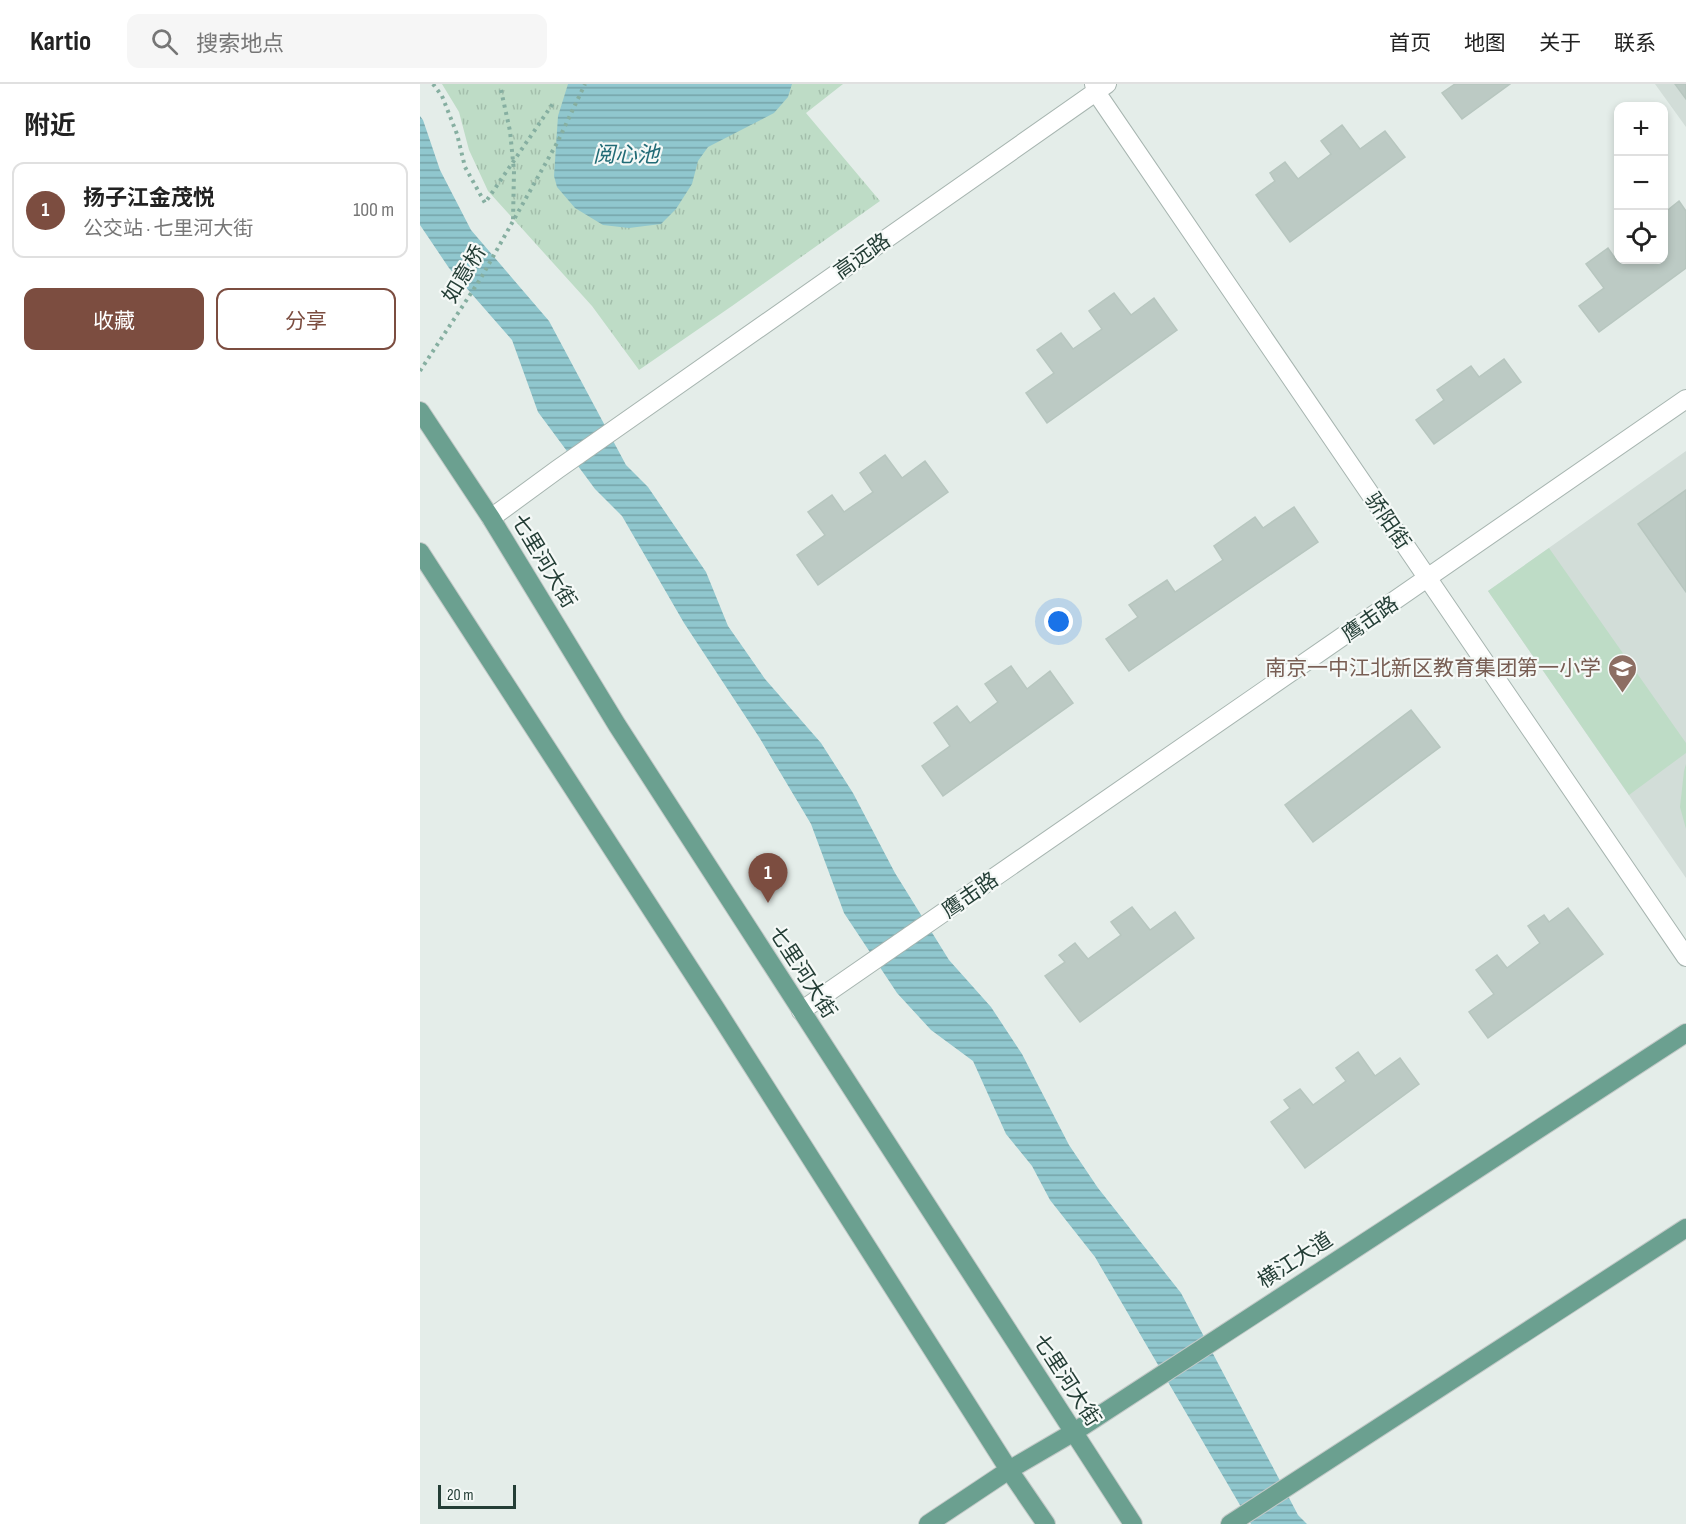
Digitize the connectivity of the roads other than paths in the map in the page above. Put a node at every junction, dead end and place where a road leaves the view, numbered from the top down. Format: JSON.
{"nodes":[{"id":1,"x":1099,"y":87,"type":"edge"},
{"id":2,"x":1686,"y":399,"type":"edge"},
{"id":3,"x":420,"y":411,"type":"edge"},
{"id":4,"x":491,"y":518,"type":"junction"},
{"id":5,"x":420,"y":552,"type":"edge"},
{"id":6,"x":1428,"y":579,"type":"junction"},
{"id":7,"x":1686,"y":957,"type":"edge"},
{"id":8,"x":801,"y":1011,"type":"junction"},
{"id":9,"x":1686,"y":1033,"type":"edge"},
{"id":10,"x":1686,"y":1228,"type":"edge"},
{"id":11,"x":1074,"y":1432,"type":"junction"},
{"id":12,"x":1009,"y":1470,"type":"junction"},
{"id":13,"x":928,"y":1524,"type":"edge"},
{"id":14,"x":1046,"y":1524,"type":"edge"},
{"id":15,"x":1133,"y":1524,"type":"edge"},
{"id":16,"x":1230,"y":1524,"type":"edge"}],
"edges":[{"from":1,"to":4,"type":"street","name":"高远路"},
{"from":1,"to":6,"type":"street","name":"骄阳街"},
{"from":2,"to":6,"type":"street","name":"鹰击路"},
{"from":3,"to":4,"type":"main road","name":"七里河大街"},
{"from":4,"to":8,"type":"main road","name":"七里河大街"},
{"from":5,"to":12,"type":"main road"},
{"from":6,"to":7,"type":"street","name":"骄阳街"},
{"from":6,"to":8,"type":"street","name":"鹰击路"},
{"from":8,"to":11,"type":"main road","name":"七里河大街"},
{"from":9,"to":11,"type":"main road","name":"横江大道"},
{"from":10,"to":16,"type":"main road"},
{"from":11,"to":12,"type":"main road","name":"横江大道"},
{"from":11,"to":15,"type":"main road","name":"七里河大街"},
{"from":12,"to":13,"type":"main road","name":"横江大道"},
{"from":12,"to":14,"type":"main road"}]}
